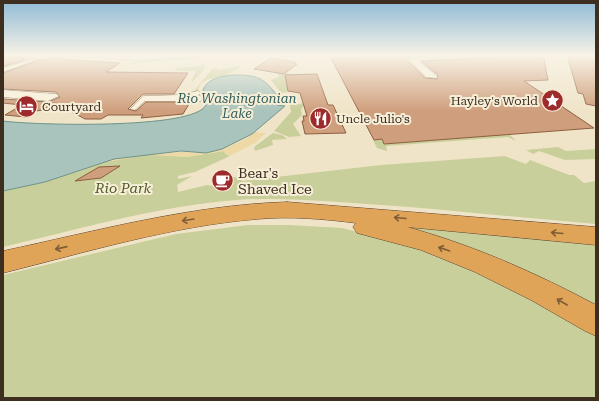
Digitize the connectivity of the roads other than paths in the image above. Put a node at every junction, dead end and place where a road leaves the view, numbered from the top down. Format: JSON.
{"nodes":[{"id":1,"x":426,"y":74,"type":"edge"},
{"id":2,"x":432,"y":74,"type":"edge"},
{"id":3,"x":3,"y":93,"type":"edge"},
{"id":4,"x":199,"y":97,"type":"joint"},
{"id":5,"x":226,"y":215,"type":"junction"},
{"id":6,"x":596,"y":236,"type":"edge"},
{"id":7,"x":3,"y":262,"type":"edge"},
{"id":8,"x":596,"y":321,"type":"edge"}],
"edges":[{"from":1,"to":2,"type":"street"},
{"from":3,"to":3,"type":"street"},
{"from":4,"to":4,"type":"street"},
{"from":6,"to":5,"type":"highway","one_way":true},
{"from":5,"to":7,"type":"highway","one_way":true},
{"from":8,"to":5,"type":"highway","one_way":true}]}
